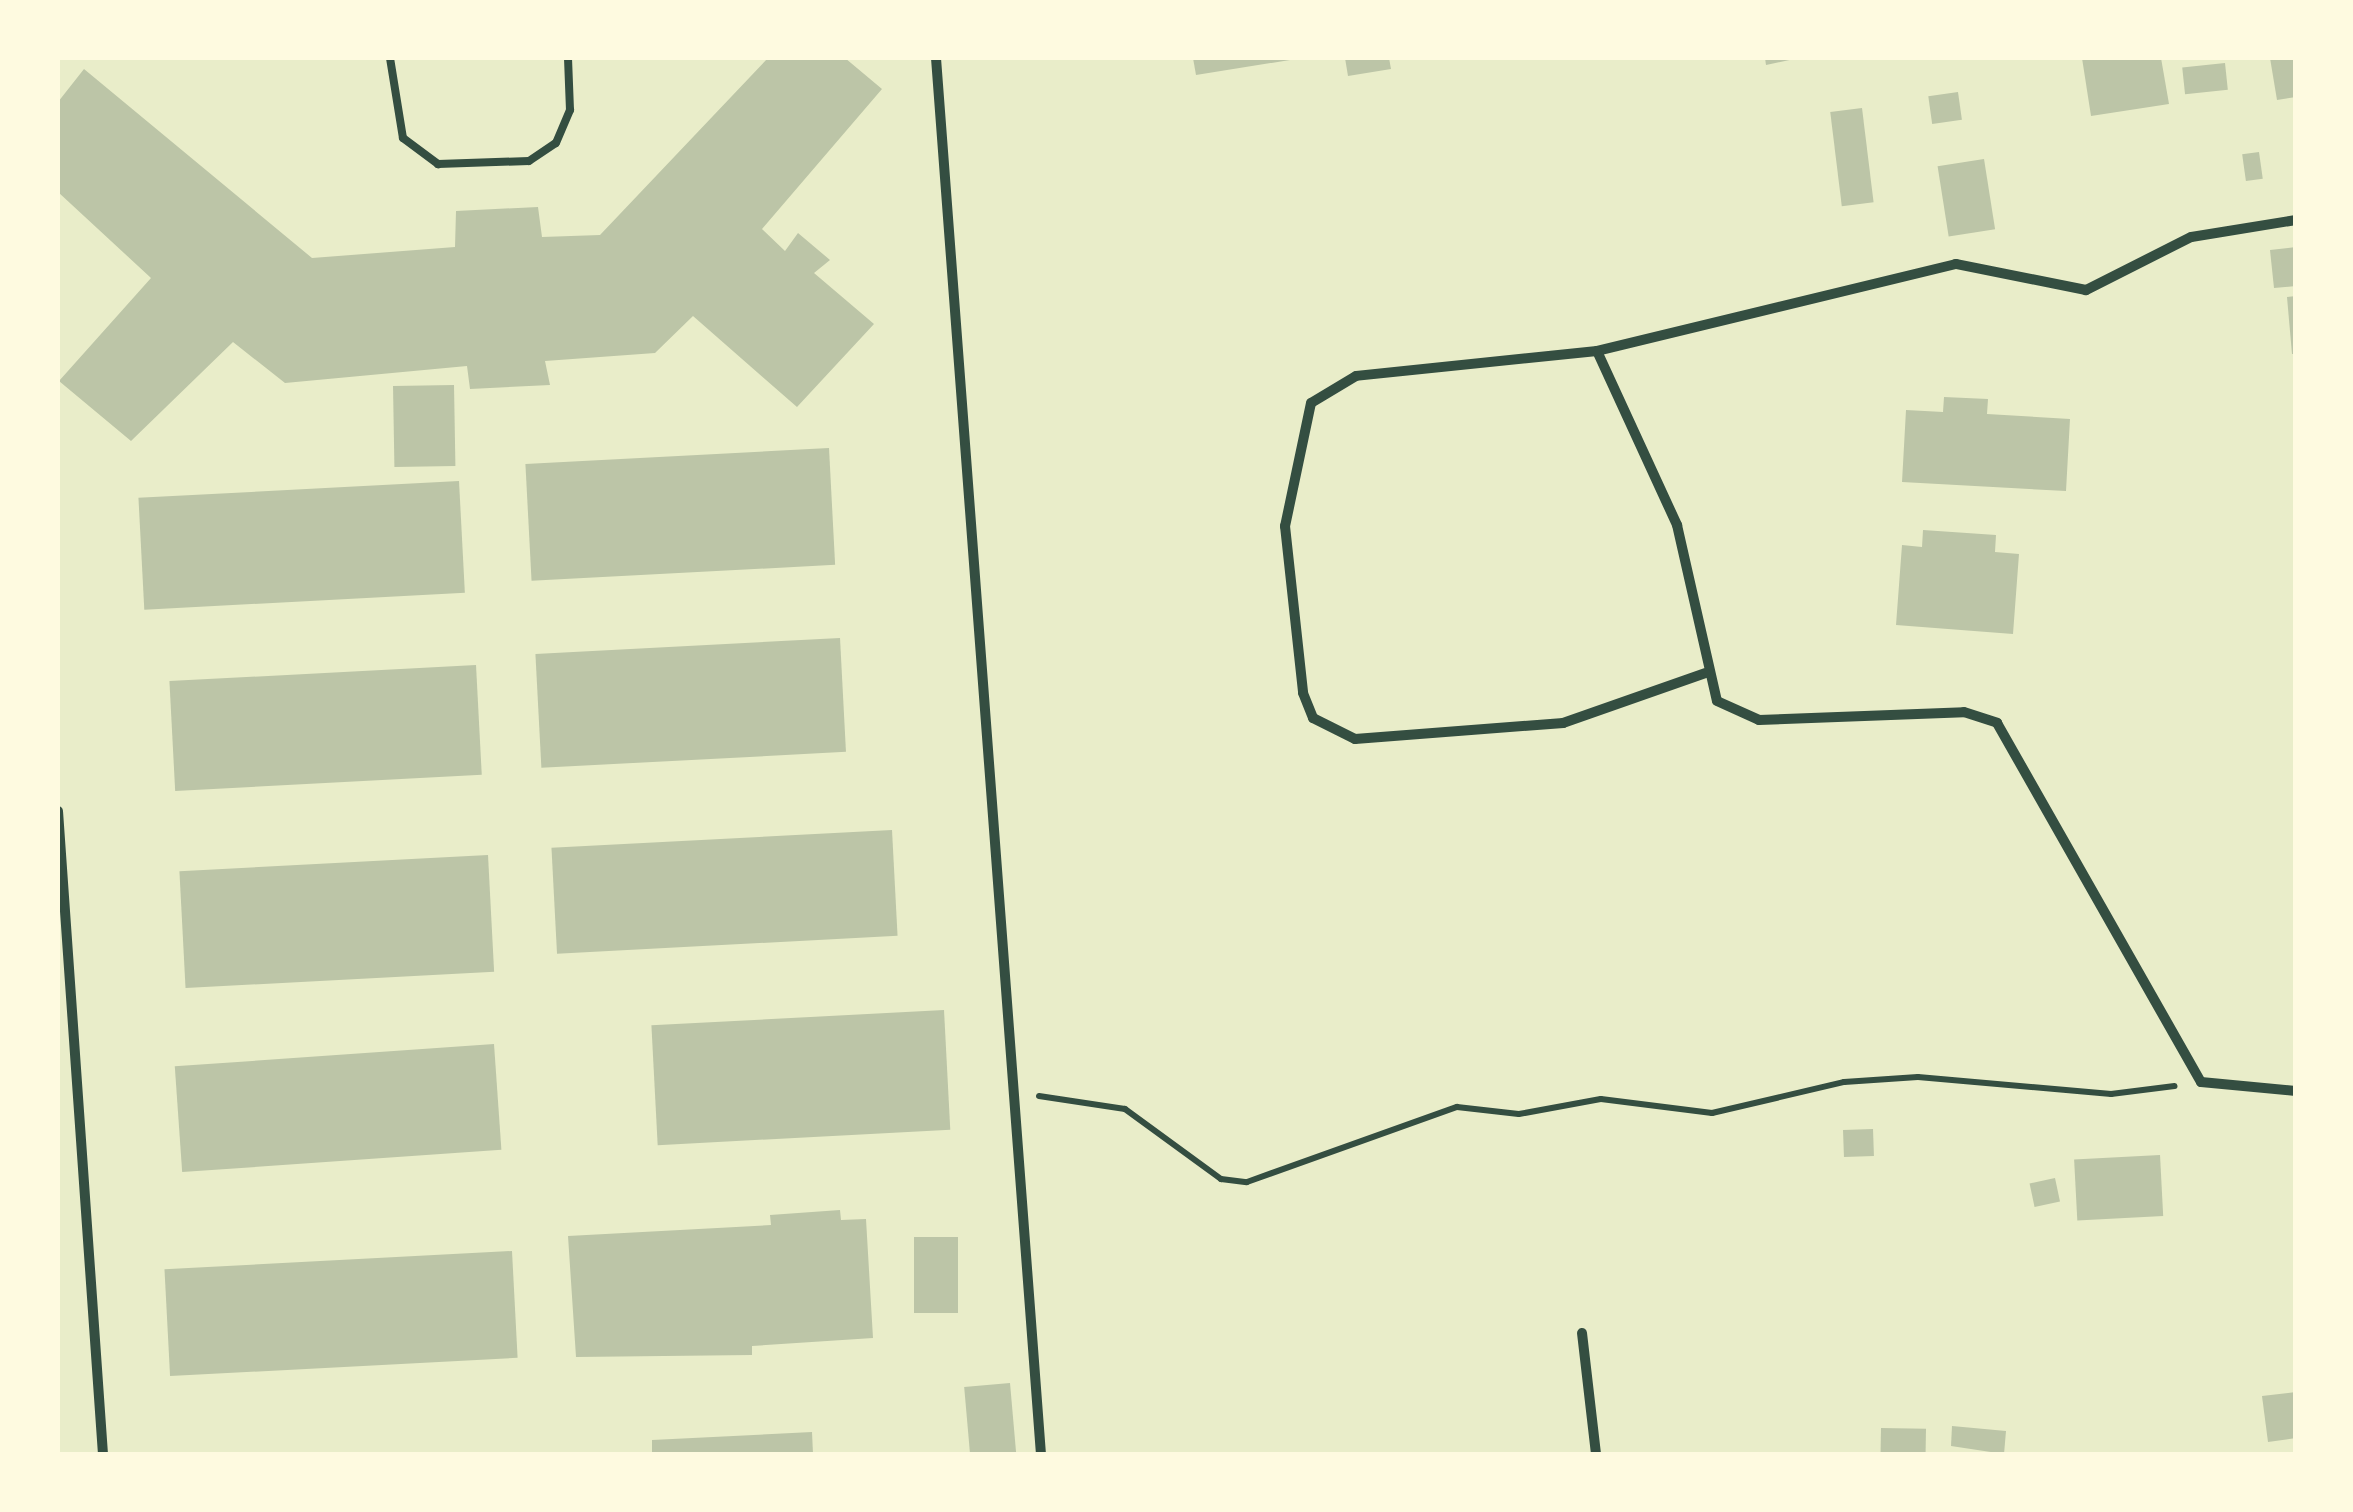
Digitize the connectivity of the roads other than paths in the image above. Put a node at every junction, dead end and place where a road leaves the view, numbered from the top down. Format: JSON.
{"nodes":[{"id":1,"x":390,"y":58,"type":"edge"},
{"id":2,"x":568,"y":58,"type":"edge"},
{"id":3,"x":936,"y":58,"type":"edge"},
{"id":4,"x":2296,"y":220,"type":"edge"},
{"id":5,"x":1597,"y":352,"type":"junction"},
{"id":6,"x":1706,"y":673,"type":"junction"},
{"id":7,"x":58,"y":812,"type":"edge"},
{"id":8,"x":2296,"y":1091,"type":"edge"},
{"id":9,"x":1582,"y":1333,"type":"dead end"},
{"id":10,"x":103,"y":1454,"type":"edge"},
{"id":11,"x":1040,"y":1454,"type":"edge"},
{"id":12,"x":1596,"y":1454,"type":"edge"}],
"edges":[{"from":1,"to":2,"type":"lane"},
{"from":3,"to":11,"type":"street"},
{"from":4,"to":5,"type":"street"},
{"from":5,"to":6,"type":"street"},
{"from":5,"to":6,"type":"street"},
{"from":6,"to":8,"type":"street"},
{"from":7,"to":10,"type":"street"},
{"from":9,"to":12,"type":"street"}]}
